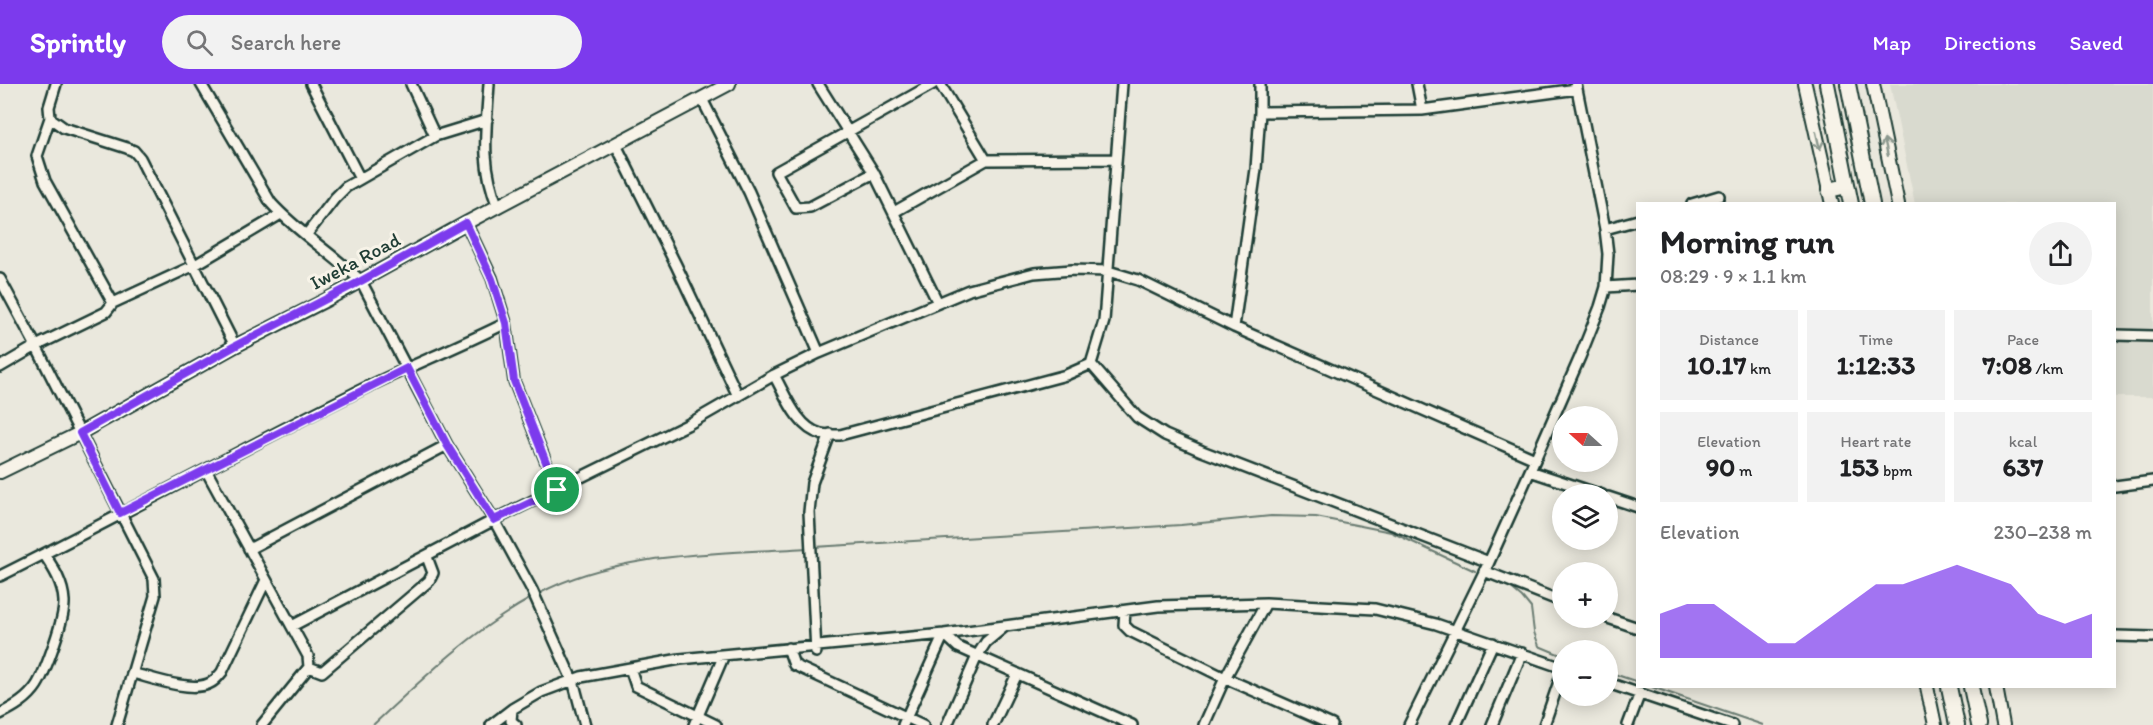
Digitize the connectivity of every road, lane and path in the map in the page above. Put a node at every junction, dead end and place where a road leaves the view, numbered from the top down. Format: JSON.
{"nodes":[{"id":1,"x":56,"y":84,"type":"edge"},
{"id":2,"x":201,"y":84,"type":"edge"},
{"id":3,"x":311,"y":84,"type":"edge"},
{"id":4,"x":411,"y":84,"type":"edge"},
{"id":5,"x":489,"y":84,"type":"edge"},
{"id":6,"x":729,"y":84,"type":"edge"},
{"id":7,"x":818,"y":84,"type":"edge"},
{"id":8,"x":933,"y":84,"type":"edge"},
{"id":9,"x":940,"y":84,"type":"edge"},
{"id":10,"x":1122,"y":84,"type":"edge"},
{"id":11,"x":1260,"y":84,"type":"edge"},
{"id":12,"x":1417,"y":84,"type":"edge"},
{"id":13,"x":1805,"y":84,"type":"edge"},
{"id":14,"x":1827,"y":84,"type":"edge"},
{"id":15,"x":1848,"y":84,"type":"edge"},
{"id":16,"x":1873,"y":84,"type":"edge"},
{"id":17,"x":1576,"y":87,"type":"edge"},
{"id":18,"x":702,"y":99,"type":"junction"},
{"id":19,"x":1422,"y":110,"type":"junction"},
{"id":20,"x":1260,"y":112,"type":"junction"},
{"id":21,"x":50,"y":118,"type":"junction"},
{"id":22,"x":487,"y":120,"type":"junction"},
{"id":23,"x":848,"y":132,"type":"junction"},
{"id":24,"x":435,"y":136,"type":"junction"},
{"id":25,"x":616,"y":145,"type":"junction"},
{"id":26,"x":1115,"y":159,"type":"junction"},
{"id":27,"x":987,"y":160,"type":"junction"},
{"id":28,"x":874,"y":173,"type":"junction"},
{"id":29,"x":360,"y":179,"type":"junction"},
{"id":30,"x":1847,"y":186,"type":"junction"},
{"id":31,"x":1719,"y":196,"type":"dead end"},
{"id":32,"x":1831,"y":197,"type":"edge"},
{"id":33,"x":1699,"y":202,"type":"edge"},
{"id":34,"x":1851,"y":202,"type":"edge"},
{"id":35,"x":1872,"y":202,"type":"edge"},
{"id":36,"x":1898,"y":202,"type":"edge"},
{"id":37,"x":498,"y":207,"type":"junction"},
{"id":38,"x":894,"y":212,"type":"junction"},
{"id":39,"x":281,"y":214,"type":"junction"},
{"id":40,"x":1636,"y":221,"type":"edge"},
{"id":41,"x":466,"y":223,"type":"junction"},
{"id":42,"x":1605,"y":229,"type":"junction"},
{"id":43,"x":307,"y":234,"type":"junction"},
{"id":44,"x":195,"y":265,"type":"junction"},
{"id":45,"x":1108,"y":271,"type":"junction"},
{"id":46,"x":0,"y":279,"type":"edge"},
{"id":47,"x":361,"y":281,"type":"junction"},
{"id":48,"x":1636,"y":285,"type":"edge"},
{"id":49,"x":1606,"y":287,"type":"junction"},
{"id":50,"x":113,"y":303,"type":"junction"},
{"id":51,"x":938,"y":303,"type":"junction"},
{"id":52,"x":506,"y":323,"type":"junction"},
{"id":53,"x":1234,"y":327,"type":"junction"},
{"id":54,"x":2116,"y":335,"type":"edge"},
{"id":55,"x":2153,"y":336,"type":"edge"},
{"id":56,"x":36,"y":346,"type":"junction"},
{"id":57,"x":235,"y":346,"type":"junction"},
{"id":58,"x":819,"y":353,"type":"junction"},
{"id":59,"x":1090,"y":364,"type":"junction"},
{"id":60,"x":0,"y":367,"type":"edge"},
{"id":61,"x":407,"y":368,"type":"junction"},
{"id":62,"x":774,"y":375,"type":"junction"},
{"id":63,"x":738,"y":396,"type":"junction"},
{"id":64,"x":80,"y":433,"type":"junction"},
{"id":65,"x":830,"y":435,"type":"junction"},
{"id":66,"x":447,"y":445,"type":"junction"},
{"id":67,"x":1535,"y":459,"type":"junction"},
{"id":68,"x":206,"y":470,"type":"junction"},
{"id":69,"x":1530,"y":471,"type":"junction"},
{"id":70,"x":0,"y":472,"type":"edge"},
{"id":71,"x":2153,"y":481,"type":"edge"},
{"id":72,"x":1569,"y":484,"type":"edge"},
{"id":73,"x":2116,"y":486,"type":"edge"},
{"id":74,"x":557,"y":490,"type":"junction"},
{"id":75,"x":1618,"y":500,"type":"edge"},
{"id":76,"x":1636,"y":506,"type":"edge"},
{"id":77,"x":120,"y":513,"type":"junction"},
{"id":78,"x":494,"y":520,"type":"junction"},
{"id":79,"x":249,"y":549,"type":"junction"},
{"id":80,"x":44,"y":554,"type":"junction"},
{"id":81,"x":427,"y":557,"type":"junction"},
{"id":82,"x":1486,"y":566,"type":"junction"},
{"id":83,"x":0,"y":576,"type":"edge"},
{"id":84,"x":266,"y":580,"type":"junction"},
{"id":85,"x":1552,"y":597,"type":"edge"},
{"id":86,"x":1266,"y":603,"type":"junction"},
{"id":87,"x":1125,"y":611,"type":"junction"},
{"id":88,"x":1618,"y":621,"type":"edge"},
{"id":89,"x":292,"y":626,"type":"junction"},
{"id":90,"x":1006,"y":626,"type":"junction"},
{"id":91,"x":1636,"y":627,"type":"edge"},
{"id":92,"x":1456,"y":630,"type":"junction"},
{"id":93,"x":944,"y":634,"type":"junction"},
{"id":94,"x":2116,"y":636,"type":"edge"},
{"id":95,"x":2153,"y":637,"type":"edge"},
{"id":96,"x":1493,"y":643,"type":"junction"},
{"id":97,"x":788,"y":648,"type":"junction"},
{"id":98,"x":815,"y":649,"type":"junction"},
{"id":99,"x":1522,"y":653,"type":"junction"},
{"id":100,"x":724,"y":655,"type":"junction"},
{"id":101,"x":976,"y":656,"type":"junction"},
{"id":102,"x":1552,"y":665,"type":"edge"},
{"id":103,"x":309,"y":667,"type":"junction"},
{"id":104,"x":630,"y":668,"type":"junction"},
{"id":105,"x":132,"y":673,"type":"junction"},
{"id":106,"x":1017,"y":674,"type":"junction"},
{"id":107,"x":1226,"y":678,"type":"junction"},
{"id":108,"x":572,"y":680,"type":"junction"},
{"id":109,"x":1618,"y":686,"type":"edge"},
{"id":110,"x":1927,"y":688,"type":"edge"},
{"id":111,"x":1949,"y":688,"type":"edge"},
{"id":112,"x":1971,"y":688,"type":"edge"},
{"id":113,"x":1996,"y":688,"type":"edge"},
{"id":114,"x":1640,"y":693,"type":"junction"},
{"id":115,"x":1552,"y":701,"type":"edge"},
{"id":116,"x":512,"y":709,"type":"junction"},
{"id":117,"x":0,"y":714,"type":"edge"},
{"id":118,"x":696,"y":721,"type":"edge"},
{"id":119,"x":904,"y":721,"type":"edge"},
{"id":120,"x":1712,"y":722,"type":"edge"},
{"id":121,"x":117,"y":725,"type":"edge"},
{"id":122,"x":262,"y":725,"type":"edge"},
{"id":123,"x":491,"y":725,"type":"edge"},
{"id":124,"x":516,"y":725,"type":"edge"},
{"id":125,"x":585,"y":725,"type":"edge"},
{"id":126,"x":716,"y":725,"type":"edge"},
{"id":127,"x":923,"y":725,"type":"edge"},
{"id":128,"x":947,"y":725,"type":"edge"},
{"id":129,"x":993,"y":725,"type":"edge"},
{"id":130,"x":1132,"y":725,"type":"edge"},
{"id":131,"x":1204,"y":725,"type":"edge"},
{"id":132,"x":1332,"y":725,"type":"edge"},
{"id":133,"x":1410,"y":725,"type":"edge"},
{"id":134,"x":1456,"y":725,"type":"edge"},
{"id":135,"x":1492,"y":725,"type":"edge"},
{"id":136,"x":1544,"y":725,"type":"edge"},
{"id":137,"x":1628,"y":725,"type":"edge"},
{"id":138,"x":1732,"y":725,"type":"edge"},
{"id":139,"x":1935,"y":725,"type":"edge"},
{"id":140,"x":1957,"y":725,"type":"edge"},
{"id":141,"x":1979,"y":725,"type":"edge"},
{"id":142,"x":2003,"y":725,"type":"edge"}],
"edges":[{"from":1,"to":21,"type":"street"},
{"from":2,"to":39,"type":"street"},
{"from":3,"to":29,"type":"street"},
{"from":4,"to":24,"type":"street"},
{"from":5,"to":22,"type":"street"},
{"from":6,"to":18,"type":"main road","name":"Iweka Road"},
{"from":7,"to":23,"type":"street"},
{"from":8,"to":23,"type":"street"},
{"from":9,"to":27,"type":"street"},
{"from":10,"to":26,"type":"street"},
{"from":11,"to":20,"type":"street"},
{"from":12,"to":19,"type":"street"},
{"from":13,"to":32,"type":"main road","one_way":true},
{"from":14,"to":30,"type":"highway"},
{"from":15,"to":35,"type":"highway"},
{"from":36,"to":16,"type":"main road","one_way":true},
{"from":17,"to":19,"type":"street"},
{"from":17,"to":42,"type":"street"},
{"from":18,"to":25,"type":"main road","name":"Iweka Road"},
{"from":18,"to":58,"type":"street"},
{"from":19,"to":20,"type":"street"},
{"from":20,"to":53,"type":"street"},
{"from":21,"to":44,"type":"street"},
{"from":21,"to":50,"type":"street"},
{"from":22,"to":24,"type":"street"},
{"from":22,"to":37,"type":"street"},
{"from":23,"to":28,"type":"street"},
{"from":23,"to":28,"type":"street"},
{"from":24,"to":29,"type":"street"},
{"from":25,"to":37,"type":"main road","name":"Iweka Road"},
{"from":25,"to":63,"type":"street"},
{"from":26,"to":27,"type":"street"},
{"from":26,"to":45,"type":"street"},
{"from":27,"to":38,"type":"street"},
{"from":28,"to":38,"type":"street"},
{"from":29,"to":43,"type":"street"},
{"from":30,"to":32,"type":"highway"},
{"from":30,"to":34,"type":"highway"},
{"from":31,"to":33,"type":"street"},
{"from":37,"to":41,"type":"main road","name":"Iweka Road"},
{"from":38,"to":51,"type":"street"},
{"from":39,"to":43,"type":"street"},
{"from":39,"to":44,"type":"street"},
{"from":40,"to":42,"type":"street"},
{"from":41,"to":47,"type":"main road","name":"Iweka Road"},
{"from":41,"to":52,"type":"street"},
{"from":42,"to":49,"type":"street"},
{"from":43,"to":47,"type":"street"},
{"from":44,"to":50,"type":"street"},
{"from":44,"to":57,"type":"street"},
{"from":45,"to":51,"type":"street"},
{"from":45,"to":53,"type":"street"},
{"from":45,"to":59,"type":"street"},
{"from":46,"to":56,"type":"street"},
{"from":47,"to":57,"type":"main road","name":"Iweka Road"},
{"from":47,"to":61,"type":"street"},
{"from":48,"to":49,"type":"street"},
{"from":49,"to":67,"type":"street"},
{"from":50,"to":56,"type":"street"},
{"from":51,"to":58,"type":"street"},
{"from":52,"to":61,"type":"street"},
{"from":52,"to":74,"type":"street"},
{"from":53,"to":67,"type":"street"},
{"from":54,"to":55,"type":"street"},
{"from":56,"to":60,"type":"street"},
{"from":56,"to":64,"type":"street"},
{"from":57,"to":64,"type":"main road","name":"Iweka Road"},
{"from":58,"to":62,"type":"street"},
{"from":59,"to":65,"type":"street"},
{"from":59,"to":82,"type":"street"},
{"from":61,"to":66,"type":"street"},
{"from":61,"to":68,"type":"street"},
{"from":62,"to":63,"type":"street"},
{"from":62,"to":65,"type":"street"},
{"from":63,"to":74,"type":"street"},
{"from":64,"to":70,"type":"main road","name":"Iweka Road"},
{"from":64,"to":77,"type":"street"},
{"from":65,"to":98,"type":"street"},
{"from":66,"to":78,"type":"street"},
{"from":66,"to":79,"type":"street"},
{"from":67,"to":69,"type":"street"},
{"from":68,"to":77,"type":"street"},
{"from":68,"to":79,"type":"street"},
{"from":69,"to":72,"type":"street"},
{"from":69,"to":82,"type":"street"},
{"from":71,"to":73,"type":"street"},
{"from":74,"to":78,"type":"street"},
{"from":75,"to":76,"type":"street"},
{"from":77,"to":80,"type":"street"},
{"from":77,"to":105,"type":"street"},
{"from":78,"to":81,"type":"street"},
{"from":78,"to":108,"type":"street"},
{"from":79,"to":84,"type":"street"},
{"from":80,"to":83,"type":"street"},
{"from":80,"to":117,"type":"street"},
{"from":81,"to":89,"type":"street"},
{"from":81,"to":103,"type":"street"},
{"from":82,"to":85,"type":"street"},
{"from":82,"to":92,"type":"street"},
{"from":84,"to":89,"type":"street"},
{"from":84,"to":105,"type":"street"},
{"from":86,"to":87,"type":"street"},
{"from":86,"to":92,"type":"street"},
{"from":86,"to":107,"type":"street"},
{"from":87,"to":90,"type":"street"},
{"from":87,"to":107,"type":"street"},
{"from":88,"to":91,"type":"street"},
{"from":89,"to":103,"type":"street"},
{"from":90,"to":93,"type":"street"},
{"from":90,"to":101,"type":"street"},
{"from":92,"to":96,"type":"street"},
{"from":92,"to":133,"type":"street"},
{"from":93,"to":98,"type":"street"},
{"from":93,"to":101,"type":"street"},
{"from":93,"to":119,"type":"street"},
{"from":94,"to":95,"type":"street"},
{"from":96,"to":99,"type":"street"},
{"from":96,"to":134,"type":"street"},
{"from":97,"to":98,"type":"street"},
{"from":97,"to":100,"type":"street"},
{"from":97,"to":119,"type":"street"},
{"from":99,"to":102,"type":"street"},
{"from":99,"to":135,"type":"street"},
{"from":100,"to":104,"type":"street"},
{"from":100,"to":118,"type":"street"},
{"from":101,"to":106,"type":"street"},
{"from":101,"to":128,"type":"street"},
{"from":103,"to":122,"type":"street"},
{"from":104,"to":108,"type":"street"},
{"from":104,"to":118,"type":"street"},
{"from":105,"to":121,"type":"street"},
{"from":106,"to":129,"type":"street"},
{"from":106,"to":130,"type":"street"},
{"from":107,"to":131,"type":"street"},
{"from":107,"to":132,"type":"street"},
{"from":108,"to":116,"type":"street"},
{"from":108,"to":125,"type":"street"},
{"from":109,"to":114,"type":"street"},
{"from":110,"to":139,"type":"main road"},
{"from":111,"to":140,"type":"highway"},
{"from":112,"to":141,"type":"highway"},
{"from":113,"to":142,"type":"main road"},
{"from":114,"to":120,"type":"street"},
{"from":114,"to":137,"type":"street"},
{"from":115,"to":136,"type":"street"},
{"from":116,"to":123,"type":"street"},
{"from":116,"to":124,"type":"street"},
{"from":118,"to":126,"type":"street"},
{"from":119,"to":127,"type":"street"},
{"from":120,"to":138,"type":"street"}]}
